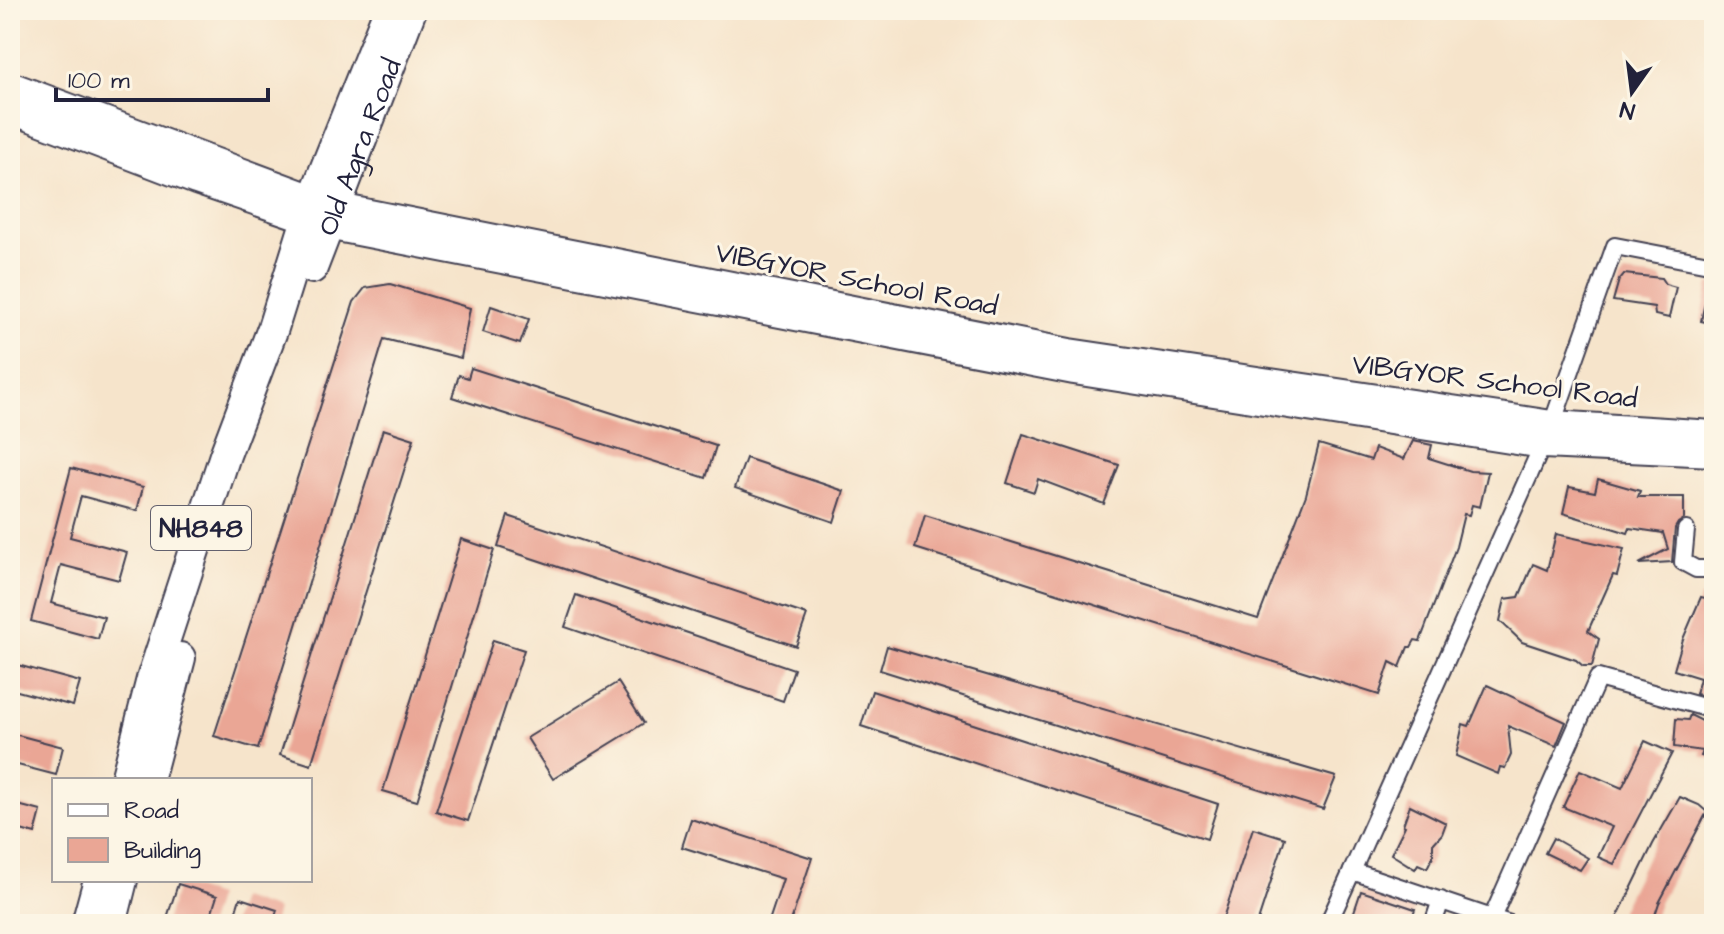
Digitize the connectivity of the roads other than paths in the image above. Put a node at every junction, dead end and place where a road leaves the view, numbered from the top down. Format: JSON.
{"nodes":[{"id":1,"x":389,"y":10,"type":"edge"},
{"id":2,"x":411,"y":10,"type":"edge"},
{"id":3,"x":10,"y":85,"type":"edge"},
{"id":4,"x":10,"y":110,"type":"edge"},
{"id":5,"x":320,"y":213,"type":"junction"},
{"id":6,"x":1714,"y":265,"type":"edge"},
{"id":7,"x":1547,"y":434,"type":"junction"},
{"id":8,"x":1714,"y":434,"type":"edge"},
{"id":9,"x":1714,"y":453,"type":"edge"},
{"id":10,"x":1686,"y":530,"type":"dead end"},
{"id":11,"x":1714,"y":569,"type":"edge"},
{"id":12,"x":1714,"y":710,"type":"edge"},
{"id":13,"x":127,"y":778,"type":"edge"},
{"id":14,"x":149,"y":778,"type":"edge"},
{"id":15,"x":1352,"y":871,"type":"junction"},
{"id":16,"x":98,"y":882,"type":"edge"},
{"id":17,"x":122,"y":882,"type":"edge"},
{"id":18,"x":1441,"y":900,"type":"junction"},
{"id":19,"x":1492,"y":918,"type":"junction"},
{"id":20,"x":87,"y":924,"type":"edge"},
{"id":21,"x":111,"y":924,"type":"edge"},
{"id":22,"x":1328,"y":924,"type":"edge"},
{"id":23,"x":1433,"y":924,"type":"edge"},
{"id":24,"x":1510,"y":924,"type":"edge"}],
"edges":[{"from":1,"to":5,"type":"highway","number":"NH848"},
{"from":2,"to":5,"type":"highway","name":"Old Agra Road","number":"NH848"},
{"from":3,"to":5,"type":"main road","name":"VIBGYOR School Road"},
{"from":4,"to":5,"type":"main road","name":"VIBGYOR School Road"},
{"from":5,"to":7,"type":"main road","name":"VIBGYOR School Road"},
{"from":5,"to":13,"type":"highway","number":"NH848"},
{"from":5,"to":14,"type":"highway","name":"Old Agra Road","number":"NH848"},
{"from":6,"to":7,"type":"street"},
{"from":7,"to":8,"type":"main road","name":"VIBGYOR School Road"},
{"from":7,"to":9,"type":"main road","name":"VIBGYOR School Road"},
{"from":7,"to":15,"type":"street"},
{"from":10,"to":11,"type":"street"},
{"from":12,"to":19,"type":"street"},
{"from":15,"to":18,"type":"street"},
{"from":15,"to":22,"type":"street"},
{"from":16,"to":20,"type":"highway"},
{"from":17,"to":21,"type":"highway"},
{"from":18,"to":19,"type":"street"},
{"from":18,"to":23,"type":"street"},
{"from":19,"to":24,"type":"street"}]}
